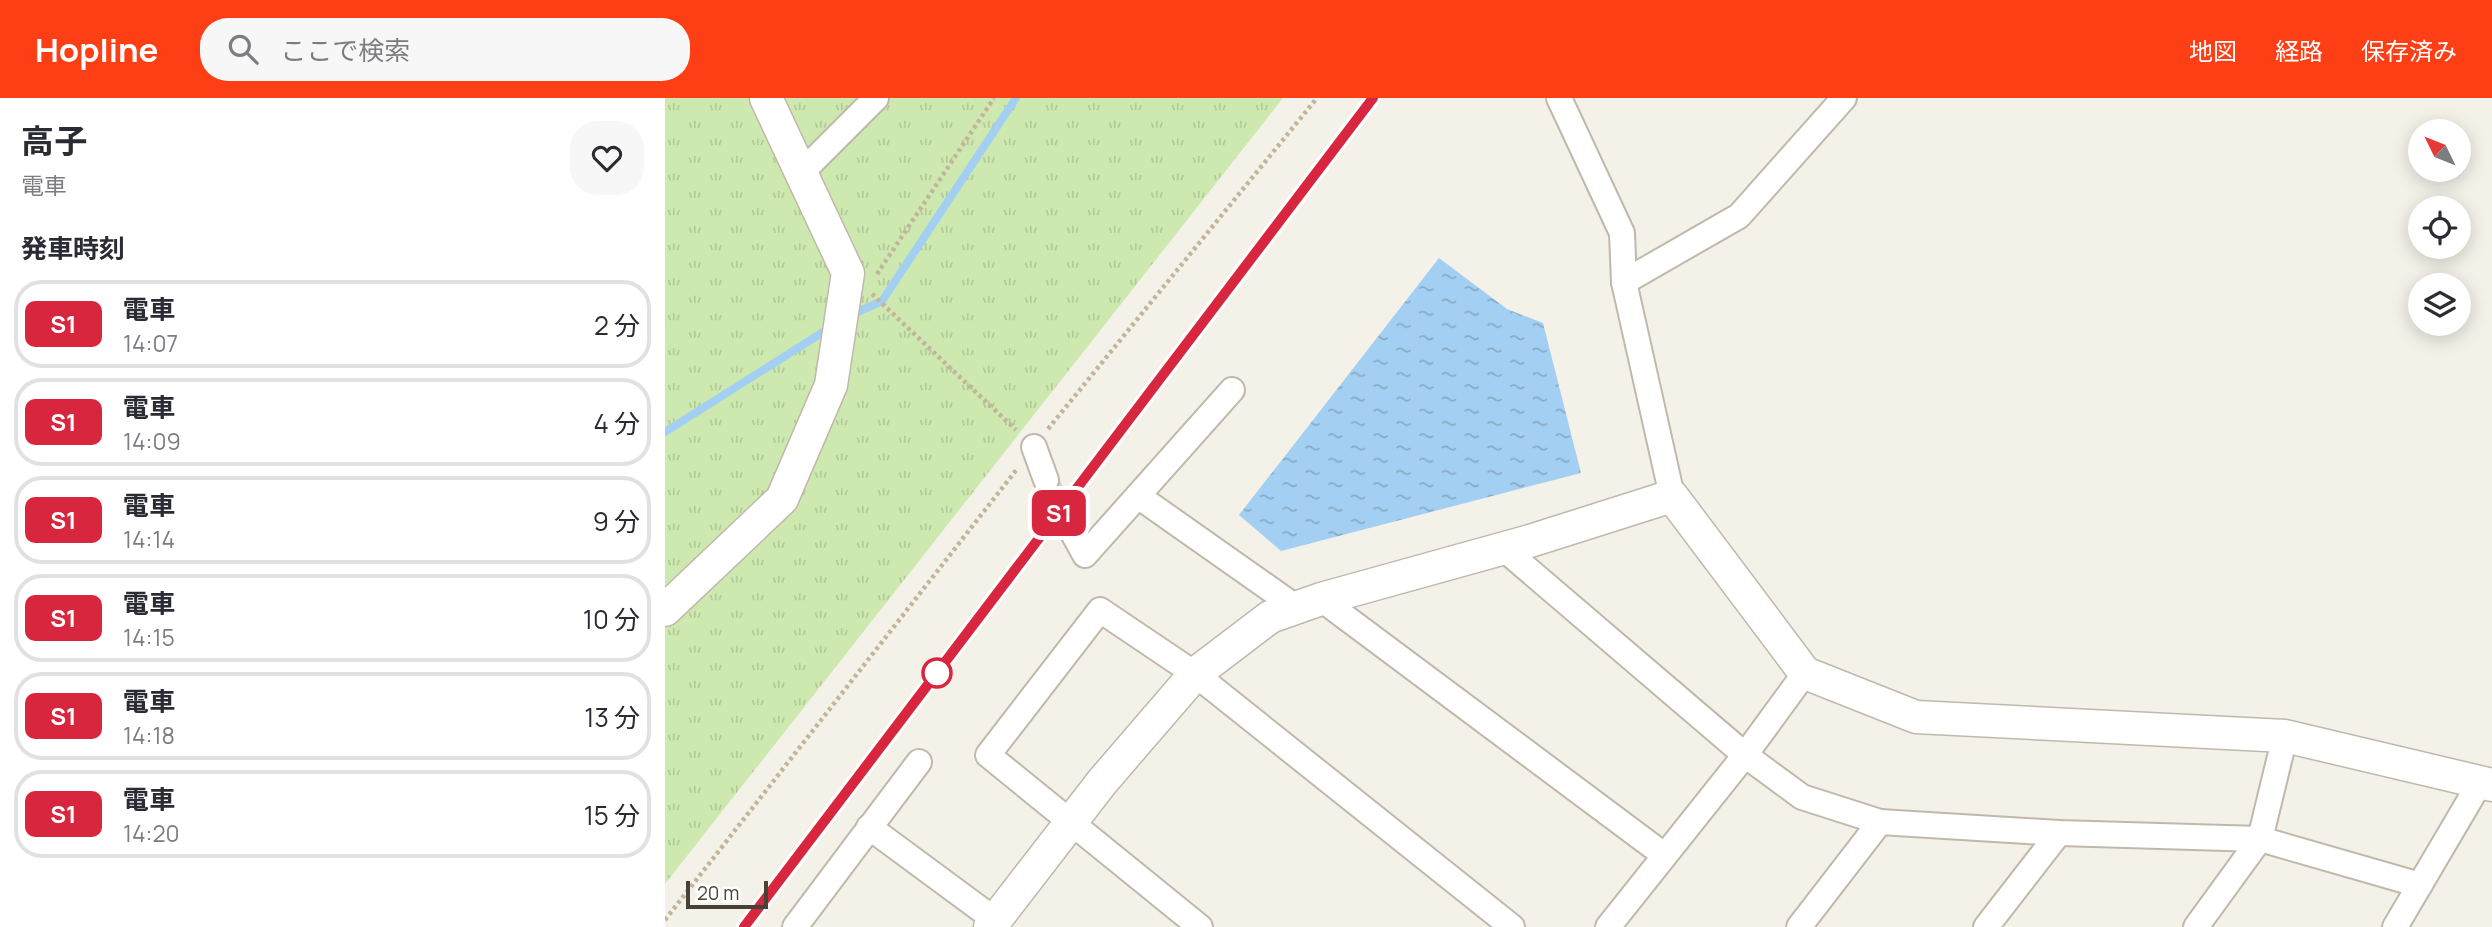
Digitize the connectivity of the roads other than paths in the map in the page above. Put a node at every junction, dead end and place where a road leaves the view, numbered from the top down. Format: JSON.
{"nodes":[{"id":1,"x":766,"y":98,"type":"edge"},
{"id":2,"x":876,"y":98,"type":"edge"},
{"id":3,"x":1559,"y":98,"type":"edge"},
{"id":4,"x":1844,"y":98,"type":"edge"},
{"id":5,"x":801,"y":173,"type":"junction"},
{"id":6,"x":1624,"y":282,"type":"junction"},
{"id":7,"x":1232,"y":390,"type":"dead end"},
{"id":8,"x":1034,"y":447,"type":"road end"},
{"id":9,"x":1046,"y":480,"type":"tunnel mouth"},
{"id":10,"x":1138,"y":496,"type":"junction"},
{"id":11,"x":1672,"y":496,"type":"junction"},
{"id":12,"x":1069,"y":526,"type":"tunnel mouth"},
{"id":13,"x":1504,"y":549,"type":"junction"},
{"id":14,"x":1309,"y":604,"type":"junction"},
{"id":15,"x":665,"y":610,"type":"edge"},
{"id":16,"x":1805,"y":673,"type":"junction"},
{"id":17,"x":1195,"y":674,"type":"junction"},
{"id":18,"x":2284,"y":736,"type":"junction"},
{"id":19,"x":1745,"y":755,"type":"junction"},
{"id":20,"x":919,"y":762,"type":"dead end"},
{"id":21,"x":2487,"y":783,"type":"edge"},
{"id":22,"x":1879,"y":822,"type":"junction"},
{"id":23,"x":1071,"y":823,"type":"junction"},
{"id":24,"x":869,"y":827,"type":"junction"},
{"id":25,"x":2059,"y":833,"type":"junction"},
{"id":26,"x":2260,"y":839,"type":"junction"},
{"id":27,"x":1664,"y":855,"type":"junction"},
{"id":28,"x":2420,"y":885,"type":"junction"},
{"id":29,"x":992,"y":923,"type":"edge"},
{"id":30,"x":795,"y":927,"type":"edge"},
{"id":31,"x":1200,"y":927,"type":"edge"},
{"id":32,"x":1512,"y":927,"type":"edge"},
{"id":33,"x":1608,"y":927,"type":"edge"},
{"id":34,"x":1799,"y":927,"type":"edge"},
{"id":35,"x":1986,"y":927,"type":"edge"},
{"id":36,"x":2196,"y":927,"type":"edge"},
{"id":37,"x":2395,"y":927,"type":"edge"}],
"edges":[{"from":1,"to":5,"type":"street"},
{"from":2,"to":5,"type":"street"},
{"from":3,"to":6,"type":"street"},
{"from":4,"to":6,"type":"street"},
{"from":5,"to":15,"type":"street"},
{"from":6,"to":11,"type":"street"},
{"from":7,"to":10,"type":"street"},
{"from":8,"to":9,"type":"street"},
{"from":10,"to":12,"type":"street"},
{"from":10,"to":14,"type":"street"},
{"from":11,"to":13,"type":"street"},
{"from":11,"to":16,"type":"street"},
{"from":13,"to":14,"type":"street"},
{"from":13,"to":19,"type":"street"},
{"from":14,"to":17,"type":"street"},
{"from":14,"to":27,"type":"street"},
{"from":16,"to":18,"type":"street"},
{"from":16,"to":19,"type":"street"},
{"from":17,"to":23,"type":"street"},
{"from":17,"to":23,"type":"street"},
{"from":17,"to":32,"type":"street"},
{"from":18,"to":21,"type":"street"},
{"from":18,"to":26,"type":"street"},
{"from":19,"to":22,"type":"street"},
{"from":19,"to":27,"type":"street"},
{"from":20,"to":24,"type":"street"},
{"from":21,"to":28,"type":"street"},
{"from":22,"to":25,"type":"street"},
{"from":22,"to":34,"type":"street"},
{"from":23,"to":29,"type":"street"},
{"from":23,"to":31,"type":"street"},
{"from":24,"to":29,"type":"street"},
{"from":24,"to":30,"type":"street"},
{"from":25,"to":26,"type":"street"},
{"from":25,"to":35,"type":"street"},
{"from":26,"to":28,"type":"street"},
{"from":26,"to":36,"type":"street"},
{"from":27,"to":33,"type":"street"},
{"from":28,"to":37,"type":"street"}]}
